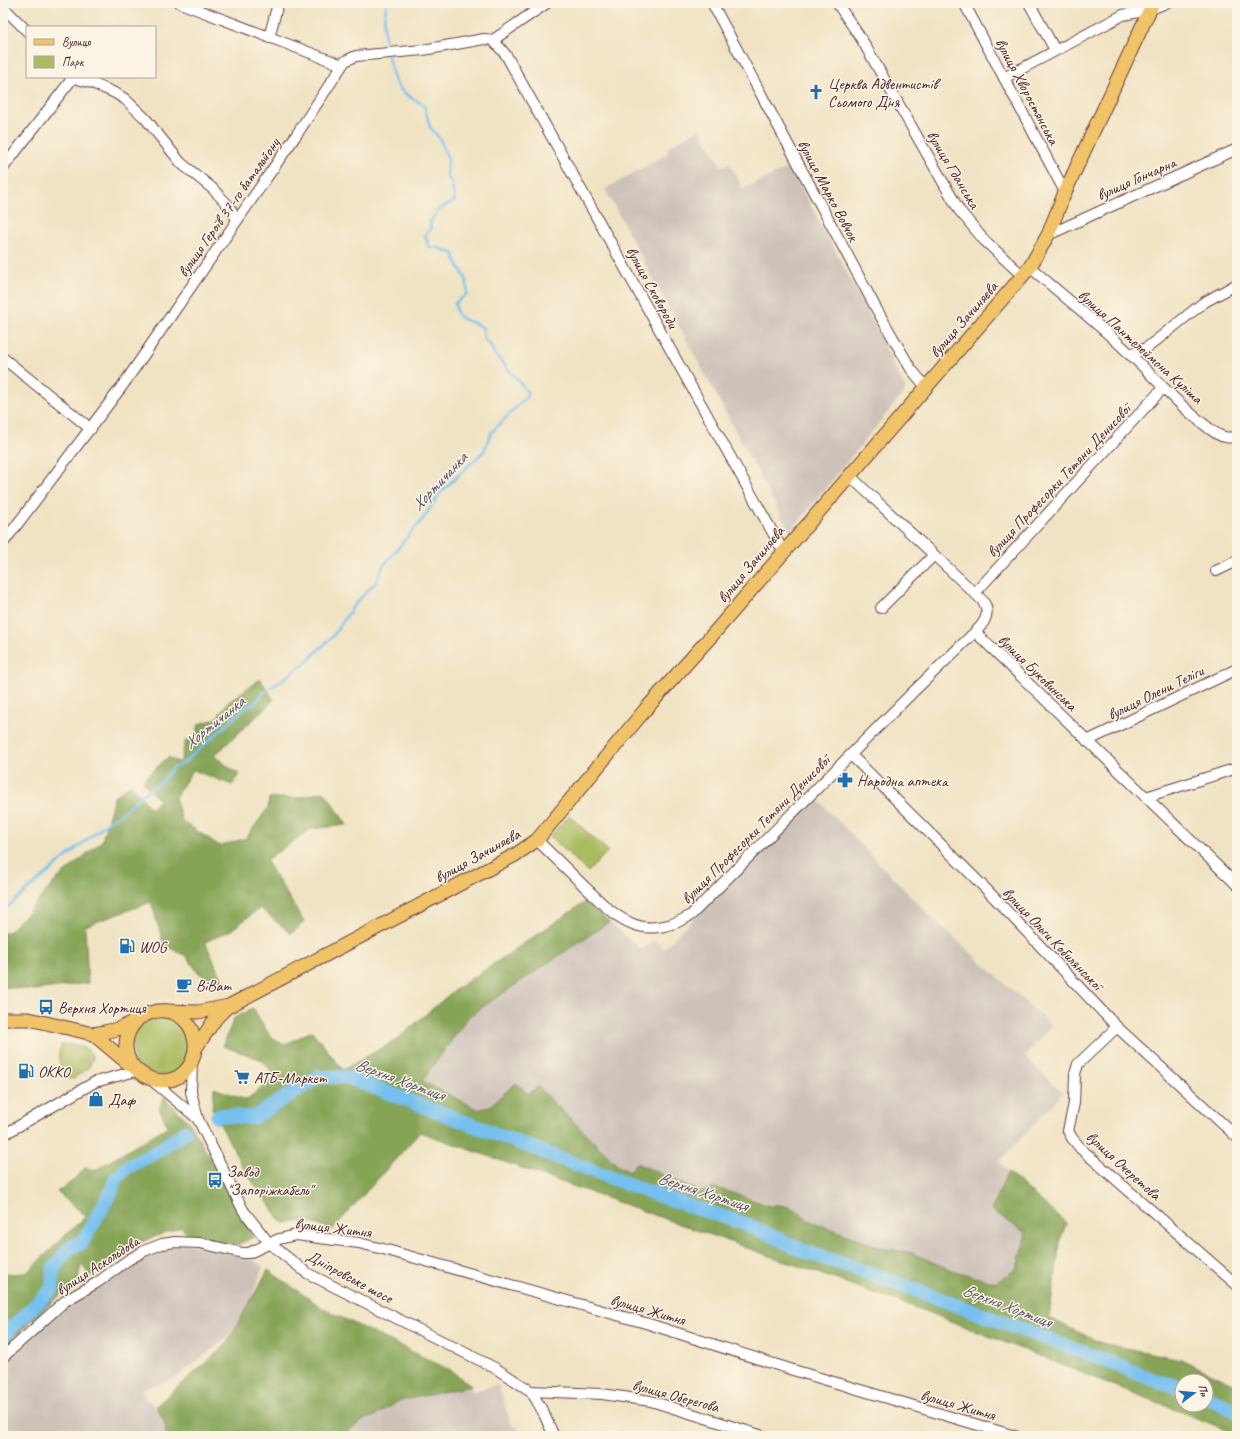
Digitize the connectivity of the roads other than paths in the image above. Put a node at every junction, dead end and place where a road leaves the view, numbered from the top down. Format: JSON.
{"nodes":[{"id":1,"x":180,"y":3,"type":"edge"},
{"id":2,"x":278,"y":3,"type":"edge"},
{"id":3,"x":547,"y":3,"type":"edge"},
{"id":4,"x":712,"y":3,"type":"edge"},
{"id":5,"x":837,"y":3,"type":"edge"},
{"id":6,"x":964,"y":3,"type":"edge"},
{"id":7,"x":1029,"y":3,"type":"edge"},
{"id":8,"x":1166,"y":3,"type":"edge"},
{"id":9,"x":1151,"y":6,"type":"edge"},
{"id":10,"x":3,"y":7,"type":"edge"},
{"id":11,"x":26,"y":30,"type":"edge"},
{"id":12,"x":269,"y":38,"type":"junction"},
{"id":13,"x":493,"y":40,"type":"junction"},
{"id":14,"x":1055,"y":50,"type":"junction"},
{"id":15,"x":342,"y":65,"type":"junction"},
{"id":16,"x":71,"y":78,"type":"edge"},
{"id":17,"x":1004,"y":78,"type":"junction"},
{"id":18,"x":1237,"y":149,"type":"edge"},
{"id":19,"x":3,"y":168,"type":"edge"},
{"id":20,"x":1065,"y":192,"type":"junction"},
{"id":21,"x":237,"y":219,"type":"junction"},
{"id":22,"x":1048,"y":235,"type":"junction"},
{"id":23,"x":1026,"y":271,"type":"junction"},
{"id":24,"x":1237,"y":284,"type":"edge"},
{"id":25,"x":1130,"y":355,"type":"junction"},
{"id":26,"x":3,"y":358,"type":"edge"},
{"id":27,"x":926,"y":387,"type":"junction"},
{"id":28,"x":1163,"y":388,"type":"junction"},
{"id":29,"x":91,"y":429,"type":"junction"},
{"id":30,"x":1237,"y":437,"type":"edge"},
{"id":31,"x":850,"y":476,"type":"junction"},
{"id":32,"x":3,"y":543,"type":"edge"},
{"id":33,"x":783,"y":551,"type":"junction"},
{"id":34,"x":934,"y":555,"type":"junction"},
{"id":35,"x":1237,"y":561,"type":"edge"},
{"id":36,"x":1216,"y":571,"type":"dead end"},
{"id":37,"x":975,"y":593,"type":"junction"},
{"id":38,"x":881,"y":608,"type":"dead end"},
{"id":39,"x":975,"y":632,"type":"junction"},
{"id":40,"x":1237,"y":669,"type":"edge"},
{"id":41,"x":1086,"y":741,"type":"junction"},
{"id":42,"x":851,"y":755,"type":"junction"},
{"id":43,"x":1237,"y":768,"type":"edge"},
{"id":44,"x":1146,"y":797,"type":"junction"},
{"id":45,"x":537,"y":840,"type":"junction"},
{"id":46,"x":1237,"y":885,"type":"edge"},
{"id":47,"x":229,"y":1006,"type":"junction"},
{"id":48,"x":165,"y":1011,"type":"junction"},
{"id":49,"x":3,"y":1019,"type":"edge"},
{"id":50,"x":138,"y":1019,"type":"junction"},
{"id":51,"x":1117,"y":1027,"type":"junction"},
{"id":52,"x":93,"y":1034,"type":"junction"},
{"id":53,"x":194,"y":1055,"type":"junction"},
{"id":54,"x":136,"y":1071,"type":"junction"},
{"id":55,"x":148,"y":1078,"type":"junction"},
{"id":56,"x":198,"y":1119,"type":"junction"},
{"id":57,"x":3,"y":1135,"type":"edge"},
{"id":58,"x":1237,"y":1137,"type":"edge"},
{"id":59,"x":269,"y":1243,"type":"junction"},
{"id":60,"x":1237,"y":1285,"type":"edge"},
{"id":61,"x":3,"y":1357,"type":"edge"},
{"id":62,"x":531,"y":1391,"type":"junction"},
{"id":63,"x":554,"y":1436,"type":"edge"},
{"id":64,"x":763,"y":1436,"type":"edge"},
{"id":65,"x":1015,"y":1436,"type":"edge"}],
"edges":[{"from":1,"to":12,"type":"street"},
{"from":2,"to":12,"type":"street"},
{"from":3,"to":13,"type":"street"},
{"from":4,"to":27,"type":"street","name":"вулиця Марко Вовчок"},
{"from":5,"to":23,"type":"street","name":"вулиця Гданська"},
{"from":6,"to":17,"type":"street","name":"вулиця Хворостянська"},
{"from":7,"to":14,"type":"street"},
{"from":8,"to":9,"type":"street"},
{"from":9,"to":14,"type":"street"},
{"from":9,"to":20,"type":"main road","name":"вулиця Зачиняєва"},
{"from":10,"to":11,"type":"street"},
{"from":12,"to":15,"type":"street"},
{"from":13,"to":15,"type":"street"},
{"from":13,"to":33,"type":"street","name":"вулиця Сковороди"},
{"from":14,"to":17,"type":"street"},
{"from":15,"to":21,"type":"street","name":"вулиця Героїв 37-го батальйону"},
{"from":16,"to":19,"type":"street"},
{"from":16,"to":21,"type":"street"},
{"from":17,"to":20,"type":"street","name":"вулиця Хворостянська"},
{"from":18,"to":22,"type":"street","name":"вулиця Гончарна"},
{"from":20,"to":22,"type":"main road","name":"вулиця Зачиняєва"},
{"from":21,"to":29,"type":"street","name":"вулиця Героїв 37-го батальйону"},
{"from":22,"to":23,"type":"main road","name":"вулиця Зачиняєва"},
{"from":23,"to":25,"type":"street","name":"вулиця Пантелеймона Куліша"},
{"from":23,"to":27,"type":"main road","name":"вулиця Зачиняєва"},
{"from":24,"to":25,"type":"street"},
{"from":25,"to":28,"type":"street","name":"вулиця Пантелеймона Куліша"},
{"from":26,"to":29,"type":"street"},
{"from":27,"to":31,"type":"main road","name":"вулиця Зачиняєва"},
{"from":28,"to":30,"type":"street","name":"вулиця Пантелеймона Куліша"},
{"from":28,"to":37,"type":"street","name":"вулиця Професорки Тетяни Денисової"},
{"from":29,"to":32,"type":"street","name":"вулиця Героїв 37-го батальйону"},
{"from":31,"to":33,"type":"main road","name":"вулиця Зачиняєва"},
{"from":31,"to":34,"type":"street","name":"вулиця Буковинська"},
{"from":33,"to":45,"type":"main road","name":"вулиця Зачиняєва"},
{"from":34,"to":37,"type":"street","name":"вулиця Буковинська"},
{"from":34,"to":38,"type":"street"},
{"from":35,"to":36,"type":"street"},
{"from":37,"to":39,"type":"street","name":"вулиця Буковинська"},
{"from":39,"to":41,"type":"street","name":"вулиця Буковинська"},
{"from":39,"to":42,"type":"street","name":"вулиця Професорки Тетяни Денисової"},
{"from":40,"to":41,"type":"street","name":"вулиця Олени Теліги"},
{"from":41,"to":44,"type":"street","name":"вулиця Буковинська"},
{"from":42,"to":45,"type":"street","name":"вулиця Професорки Тетяни Денисової"},
{"from":42,"to":51,"type":"street","name":"вулиця Ольги Кобилянської"},
{"from":43,"to":44,"type":"street"},
{"from":44,"to":46,"type":"street","name":"вулиця Буковинська"},
{"from":45,"to":47,"type":"main road","name":"вулиця Зачиняєва"},
{"from":47,"to":48,"type":"main road"},
{"from":47,"to":53,"type":"main road"},
{"from":48,"to":50,"type":"main road"},
{"from":48,"to":53,"type":"main road"},
{"from":49,"to":52,"type":"main road"},
{"from":50,"to":52,"type":"main road"},
{"from":50,"to":54,"type":"main road"},
{"from":51,"to":58,"type":"street","name":"вулиця Ольги Кобилянської"},
{"from":51,"to":60,"type":"street","name":"вулиця Очеретова"},
{"from":52,"to":54,"type":"main road"},
{"from":53,"to":55,"type":"main road"},
{"from":53,"to":56,"type":"street","name":"Дніпровське шосе"},
{"from":54,"to":55,"type":"main road"},
{"from":54,"to":57,"type":"street"},
{"from":55,"to":56,"type":"street"},
{"from":56,"to":59,"type":"street","name":"Дніпровське шосе"},
{"from":59,"to":61,"type":"street","name":"вулиця Аскольдова"},
{"from":59,"to":62,"type":"street","name":"Дніпровське шосе"},
{"from":59,"to":65,"type":"street","name":"вулиця Житня"},
{"from":62,"to":63,"type":"street","name":"Дніпровське шосе"},
{"from":62,"to":64,"type":"street","name":"вулиця Оберегова"}]}
